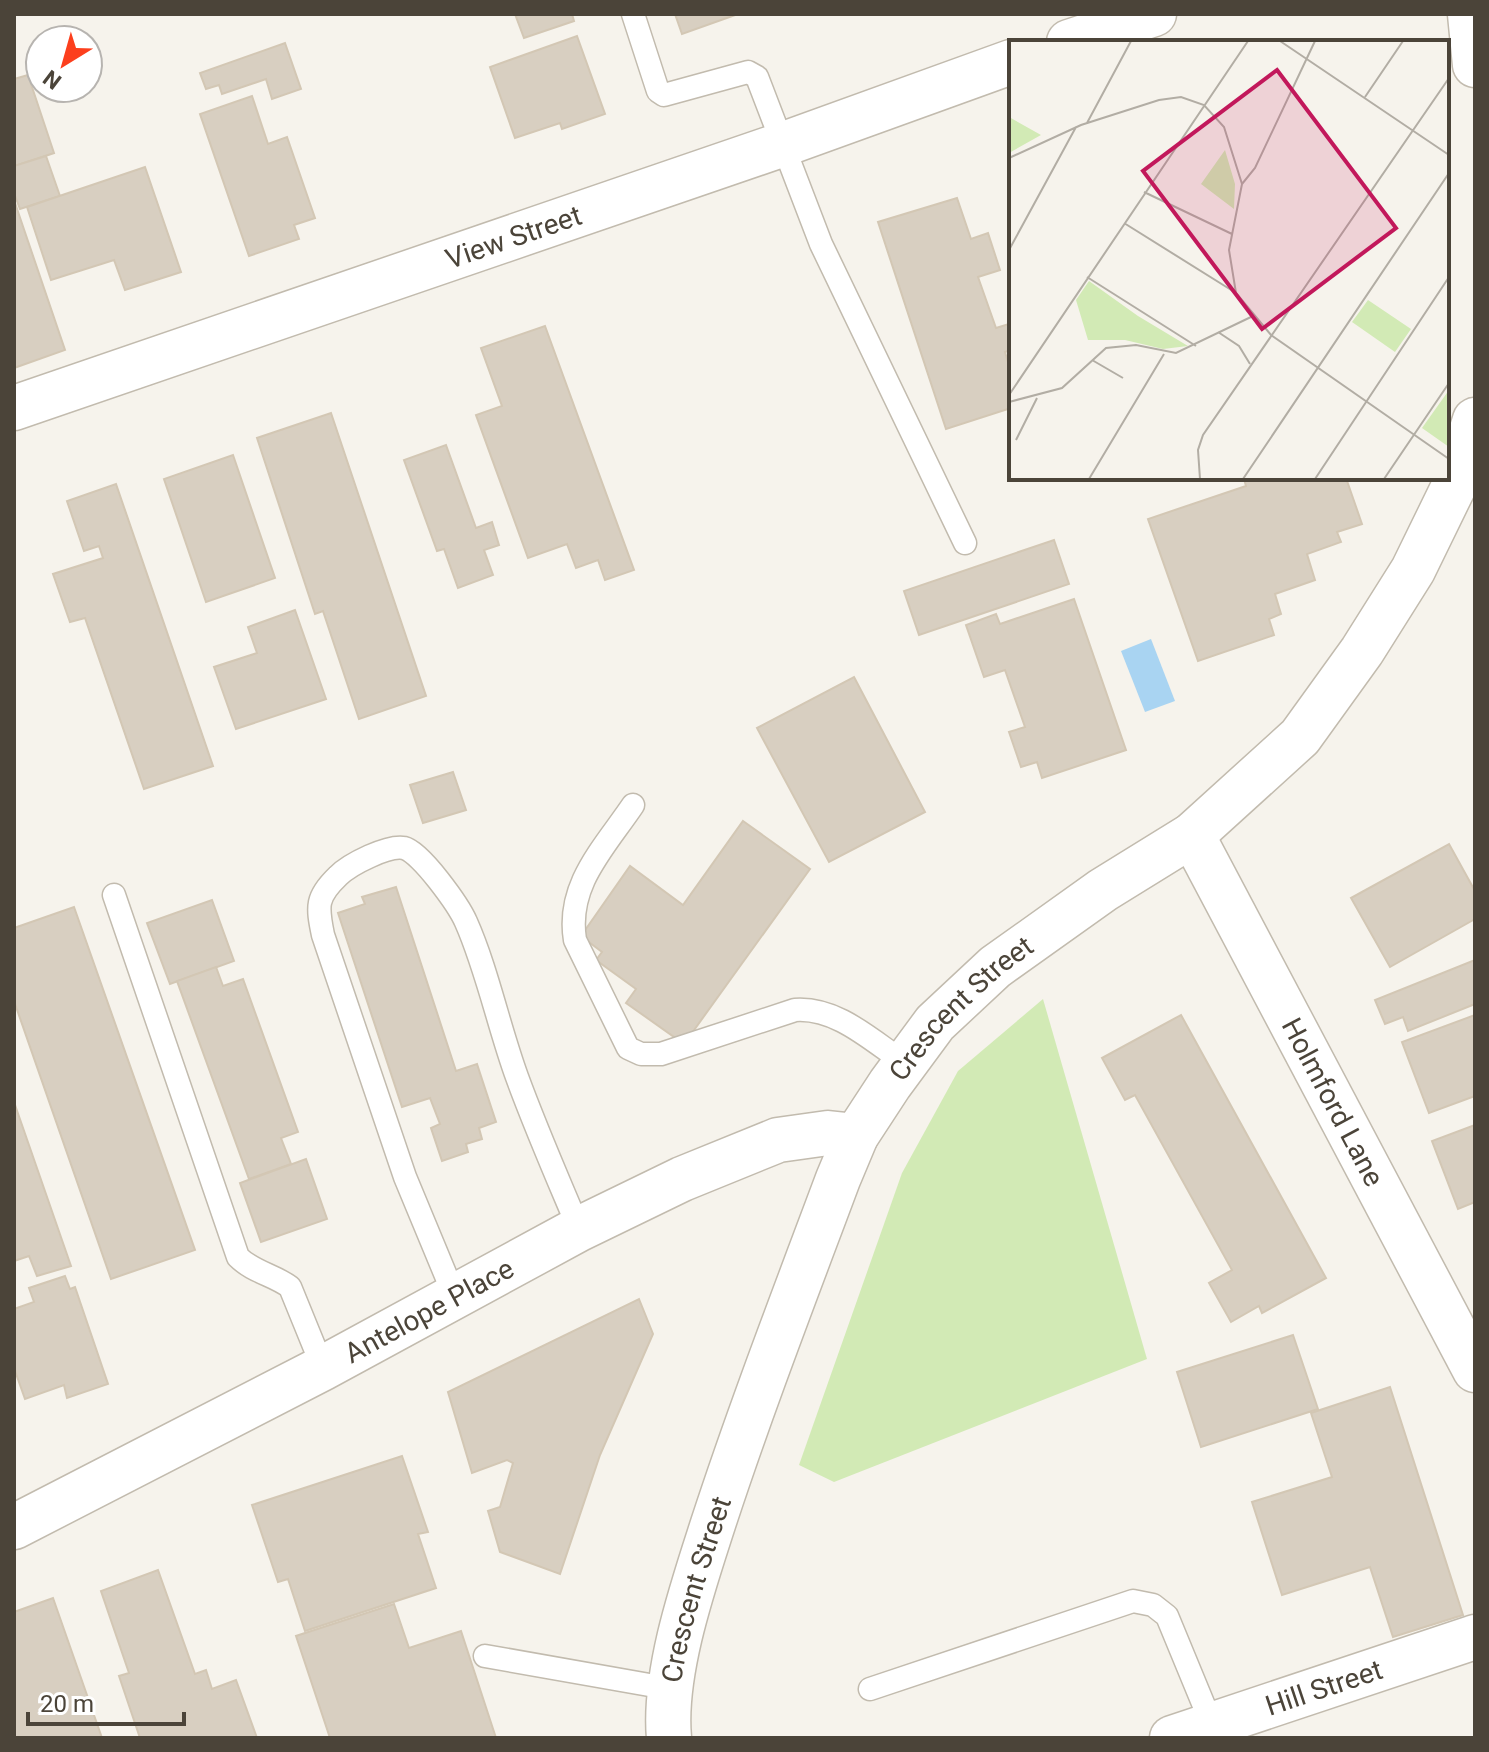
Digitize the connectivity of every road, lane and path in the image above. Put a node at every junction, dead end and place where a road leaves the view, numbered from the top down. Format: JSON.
{"nodes":[{"id":1,"x":633,"y":14,"type":"edge"},
{"id":2,"x":1154,"y":14,"type":"edge"},
{"id":3,"x":1470,"y":14,"type":"edge"},
{"id":4,"x":1075,"y":40,"type":"edge"},
{"id":5,"x":1009,"y":63,"type":"edge"},
{"id":6,"x":1475,"y":65,"type":"edge"},
{"id":7,"x":784,"y":144,"type":"junction"},
{"id":8,"x":14,"y":408,"type":"edge"},
{"id":9,"x":1475,"y":420,"type":"edge"},
{"id":10,"x":965,"y":543,"type":"dead end"},
{"id":11,"x":633,"y":805,"type":"dead end"},
{"id":12,"x":1192,"y":835,"type":"junction"},
{"id":13,"x":114,"y":895,"type":"dead end"},
{"id":14,"x":905,"y":1063,"type":"junction"},
{"id":15,"x":856,"y":1136,"type":"junction"},
{"id":16,"x":579,"y":1229,"type":"junction"},
{"id":17,"x":454,"y":1295,"type":"junction"},
{"id":18,"x":323,"y":1368,"type":"junction"},
{"id":19,"x":1475,"y":1370,"type":"edge"},
{"id":20,"x":14,"y":1527,"type":"edge"},
{"id":21,"x":1475,"y":1637,"type":"edge"},
{"id":22,"x":485,"y":1656,"type":"dead end"},
{"id":23,"x":672,"y":1689,"type":"junction"},
{"id":24,"x":870,"y":1689,"type":"dead end"},
{"id":25,"x":1192,"y":1731,"type":"edge"},
{"id":26,"x":669,"y":1738,"type":"edge"}],
"edges":[{"from":1,"to":7,"type":"lane"},
{"from":2,"to":4,"type":"street"},
{"from":3,"to":6,"type":"street"},
{"from":5,"to":7,"type":"street","name":"View Street"},
{"from":7,"to":8,"type":"street","name":"View Street"},
{"from":7,"to":10,"type":"lane"},
{"from":9,"to":12,"type":"street","name":"Crescent Street"},
{"from":11,"to":14,"type":"lane"},
{"from":12,"to":14,"type":"street","name":"Crescent Street"},
{"from":12,"to":19,"type":"street","name":"Holmford Lane"},
{"from":13,"to":18,"type":"lane"},
{"from":14,"to":15,"type":"street","name":"Crescent Street"},
{"from":15,"to":16,"type":"street","name":"Antelope Place"},
{"from":15,"to":23,"type":"street","name":"Crescent Street"},
{"from":16,"to":17,"type":"street","name":"Antelope Place"},
{"from":16,"to":17,"type":"lane"},
{"from":17,"to":18,"type":"street","name":"Antelope Place"},
{"from":18,"to":20,"type":"street","name":"Antelope Place"},
{"from":21,"to":25,"type":"street","name":"Hill Street"},
{"from":22,"to":23,"type":"lane"},
{"from":23,"to":26,"type":"street","name":"Crescent Street"},
{"from":24,"to":25,"type":"lane"}]}
